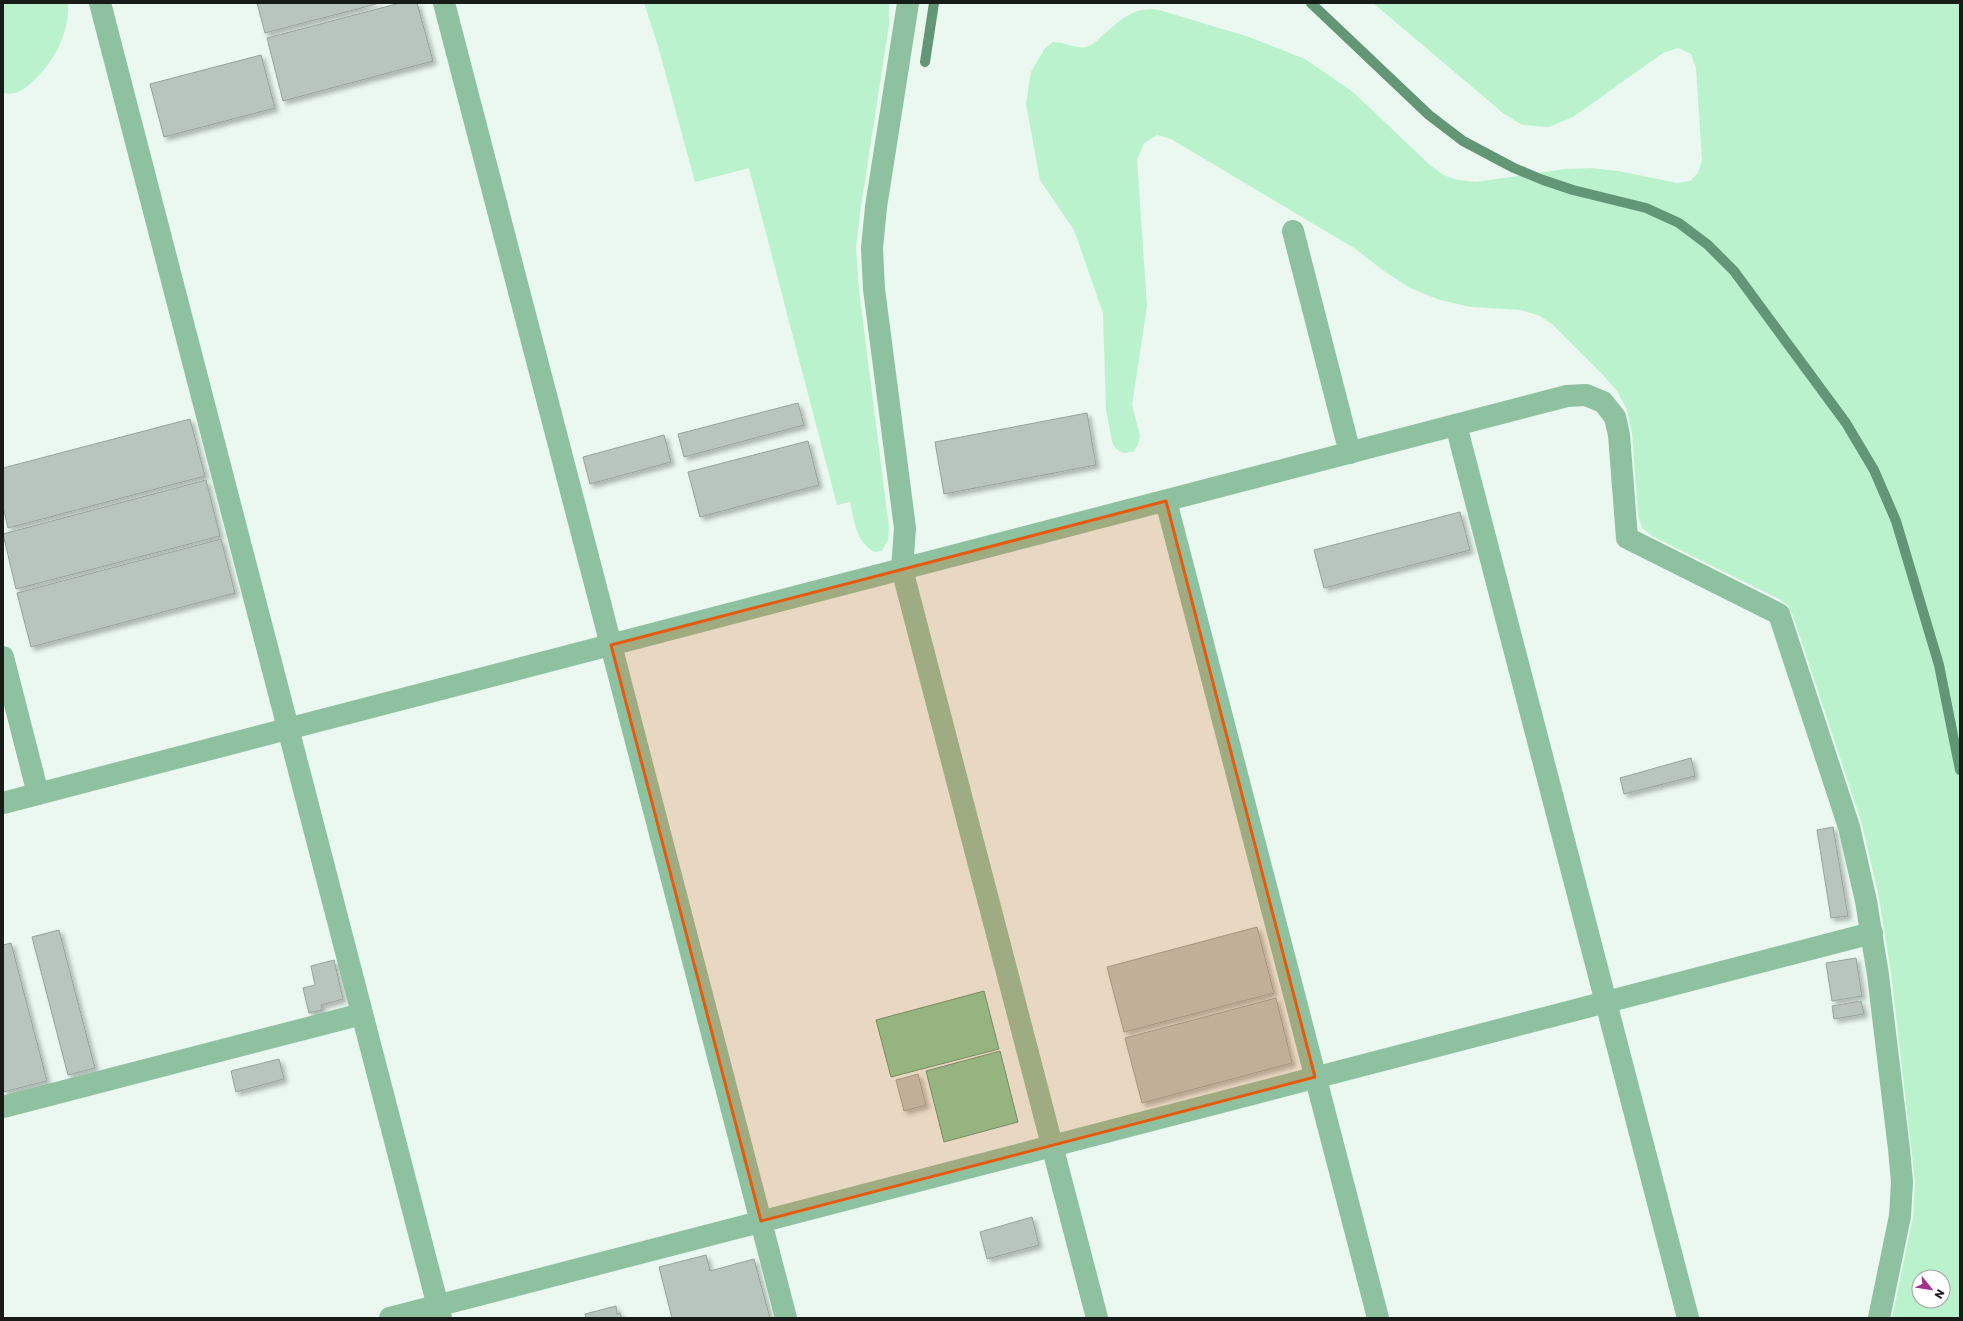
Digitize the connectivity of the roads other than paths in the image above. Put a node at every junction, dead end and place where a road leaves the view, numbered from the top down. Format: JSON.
{"nodes":[{"id":1,"x":100,"y":3,"type":"edge"},
{"id":2,"x":444,"y":3,"type":"edge"},
{"id":3,"x":908,"y":3,"type":"edge"},
{"id":4,"x":1293,"y":231,"type":"dead end"},
{"id":5,"x":1456,"y":425,"type":"junction"},
{"id":6,"x":1350,"y":453,"type":"junction"},
{"id":7,"x":1166,"y":501,"type":"junction"},
{"id":8,"x":902,"y":569,"type":"junction"},
{"id":9,"x":611,"y":645,"type":"junction"},
{"id":10,"x":3,"y":657,"type":"edge"},
{"id":11,"x":288,"y":729,"type":"junction"},
{"id":12,"x":38,"y":794,"type":"junction"},
{"id":13,"x":3,"y":803,"type":"edge"},
{"id":14,"x":1872,"y":933,"type":"junction"},
{"id":15,"x":1606,"y":1002,"type":"junction"},
{"id":16,"x":362,"y":1014,"type":"junction"},
{"id":17,"x":1315,"y":1077,"type":"junction"},
{"id":18,"x":3,"y":1107,"type":"edge"},
{"id":19,"x":1052,"y":1146,"type":"junction"},
{"id":20,"x":761,"y":1221,"type":"junction"},
{"id":21,"x":439,"y":1312,"type":"edge"},
{"id":22,"x":390,"y":1318,"type":"edge"},
{"id":23,"x":786,"y":1318,"type":"edge"},
{"id":24,"x":1097,"y":1318,"type":"edge"},
{"id":25,"x":1378,"y":1318,"type":"edge"},
{"id":26,"x":1688,"y":1318,"type":"edge"},
{"id":27,"x":1879,"y":1318,"type":"edge"}],
"edges":[{"from":1,"to":11,"type":"street"},
{"from":2,"to":9,"type":"street"},
{"from":3,"to":8,"type":"street"},
{"from":4,"to":6,"type":"street"},
{"from":5,"to":6,"type":"street"},
{"from":5,"to":14,"type":"street"},
{"from":5,"to":15,"type":"street"},
{"from":6,"to":7,"type":"street"},
{"from":7,"to":8,"type":"street"},
{"from":7,"to":17,"type":"street"},
{"from":8,"to":9,"type":"street"},
{"from":8,"to":19,"type":"street"},
{"from":9,"to":11,"type":"street"},
{"from":9,"to":20,"type":"street"},
{"from":10,"to":12,"type":"street"},
{"from":11,"to":12,"type":"street"},
{"from":11,"to":16,"type":"street"},
{"from":12,"to":13,"type":"street"},
{"from":14,"to":15,"type":"street"},
{"from":14,"to":27,"type":"street"},
{"from":15,"to":17,"type":"street"},
{"from":15,"to":26,"type":"street"},
{"from":16,"to":18,"type":"street"},
{"from":16,"to":21,"type":"street"},
{"from":17,"to":19,"type":"street"},
{"from":17,"to":25,"type":"street"},
{"from":19,"to":20,"type":"street"},
{"from":19,"to":24,"type":"street"},
{"from":20,"to":21,"type":"street"},
{"from":20,"to":23,"type":"street"},
{"from":21,"to":22,"type":"street"}]}
